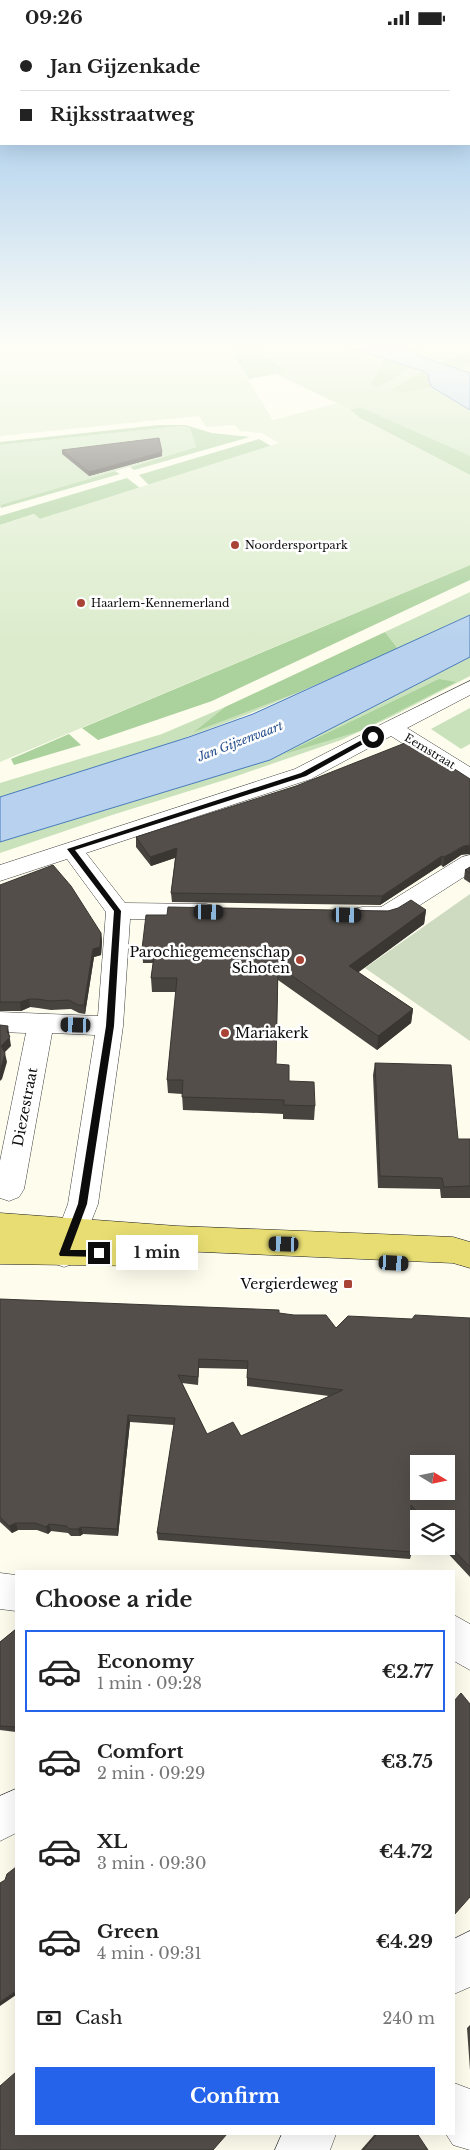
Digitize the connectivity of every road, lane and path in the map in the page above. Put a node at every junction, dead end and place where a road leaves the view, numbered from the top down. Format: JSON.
{"nodes":[{"id":1,"x":470,"y":687,"type":"edge"},
{"id":2,"x":391,"y":727,"type":"junction"},
{"id":3,"x":465,"y":767,"type":"edge"},
{"id":4,"x":70,"y":849,"type":"junction"},
{"id":5,"x":470,"y":862,"type":"edge"},
{"id":6,"x":0,"y":873,"type":"edge"},
{"id":7,"x":118,"y":911,"type":"junction"},
{"id":8,"x":228,"y":913,"type":"edge"},
{"id":9,"x":337,"y":915,"type":"edge"},
{"id":10,"x":0,"y":1022,"type":"edge"},
{"id":11,"x":41,"y":1024,"type":"junction"},
{"id":12,"x":110,"y":1026,"type":"junction"},
{"id":13,"x":9,"y":1189,"type":"dead end"},
{"id":14,"x":0,"y":1225,"type":"edge"},
{"id":15,"x":68,"y":1243,"type":"junction"},
{"id":16,"x":0,"y":1251,"type":"edge"},
{"id":17,"x":470,"y":1255,"type":"edge"},
{"id":18,"x":470,"y":1262,"type":"edge"},
{"id":19,"x":0,"y":1591,"type":"edge"},
{"id":20,"x":15,"y":1593,"type":"edge"},
{"id":21,"x":455,"y":1635,"type":"edge"},
{"id":22,"x":470,"y":1651,"type":"edge"},
{"id":23,"x":15,"y":1810,"type":"edge"},
{"id":24,"x":0,"y":1820,"type":"edge"},
{"id":25,"x":470,"y":1953,"type":"edge"},
{"id":26,"x":455,"y":1971,"type":"edge"},
{"id":27,"x":455,"y":2108,"type":"edge"},
{"id":28,"x":470,"y":2128,"type":"edge"},
{"id":29,"x":312,"y":2135,"type":"edge"},
{"id":30,"x":299,"y":2150,"type":"edge"}],
"edges":[{"from":1,"to":2,"type":"street"},
{"from":2,"to":3,"type":"street","name":"Eemstraat"},
{"from":2,"to":4,"type":"street"},
{"from":4,"to":6,"type":"street"},
{"from":4,"to":7,"type":"street"},
{"from":5,"to":9,"type":"street"},
{"from":7,"to":8,"type":"street"},
{"from":7,"to":12,"type":"street"},
{"from":10,"to":11,"type":"street"},
{"from":11,"to":12,"type":"street"},
{"from":11,"to":13,"type":"street","name":"Diezestraat"},
{"from":12,"to":15,"type":"street"},
{"from":14,"to":15,"type":"main road"},
{"from":15,"to":16,"type":"main road"},
{"from":15,"to":17,"type":"main road"},
{"from":15,"to":18,"type":"main road"},
{"from":19,"to":20,"type":"street"},
{"from":21,"to":22,"type":"street"},
{"from":23,"to":24,"type":"street"},
{"from":25,"to":26,"type":"street"},
{"from":27,"to":28,"type":"street"},
{"from":29,"to":30,"type":"street"}]}
